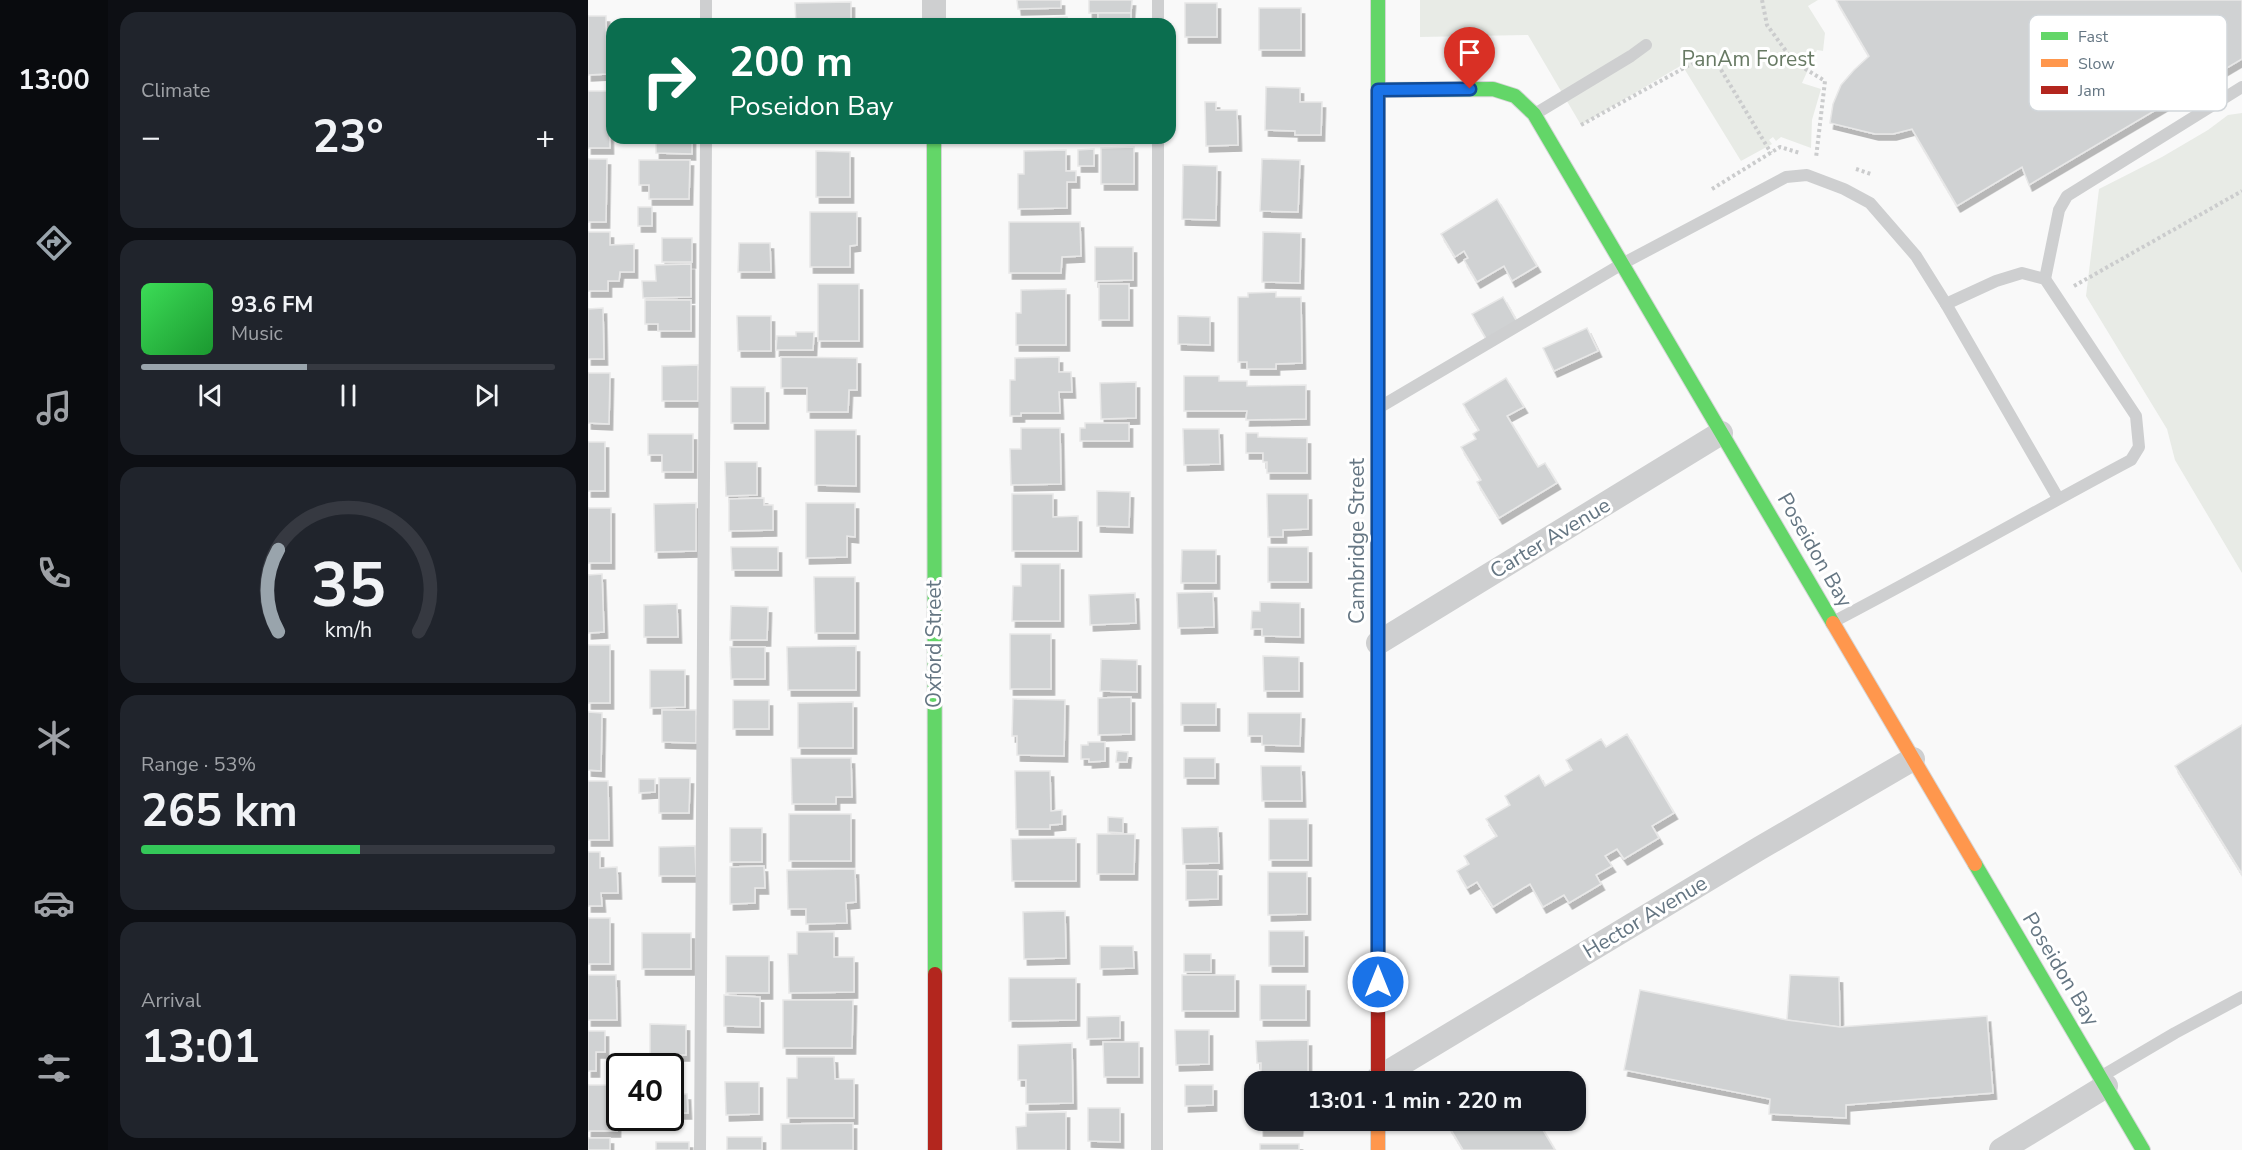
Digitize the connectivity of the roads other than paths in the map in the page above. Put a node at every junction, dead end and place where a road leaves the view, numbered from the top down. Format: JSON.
{"nodes":[{"id":1,"x":706,"y":0,"type":"edge"},
{"id":2,"x":934,"y":0,"type":"edge"},
{"id":3,"x":1158,"y":0,"type":"edge"},
{"id":4,"x":1378,"y":0,"type":"edge"},
{"id":5,"x":706,"y":18,"type":"edge"},
{"id":6,"x":934,"y":18,"type":"edge"},
{"id":7,"x":1158,"y":18,"type":"edge"},
{"id":8,"x":1646,"y":45,"type":"dead end"},
{"id":9,"x":2242,"y":87,"type":"edge"},
{"id":10,"x":1378,"y":90,"type":"junction"},
{"id":11,"x":2227,"y":96,"type":"edge"},
{"id":12,"x":2203,"y":111,"type":"edge"},
{"id":13,"x":1534,"y":114,"type":"junction"},
{"id":14,"x":705,"y":144,"type":"edge"},
{"id":15,"x":934,"y":144,"type":"edge"},
{"id":16,"x":1158,"y":144,"type":"edge"},
{"id":17,"x":1622,"y":264,"type":"junction"},
{"id":18,"x":2045,"y":279,"type":"junction"},
{"id":19,"x":1946,"y":304,"type":"junction"},
{"id":20,"x":1378,"y":409,"type":"junction"},
{"id":21,"x":1721,"y":433,"type":"junction"},
{"id":22,"x":2058,"y":498,"type":"junction"},
{"id":23,"x":1832,"y":622,"type":"junction"},
{"id":24,"x":1378,"y":643,"type":"junction"},
{"id":25,"x":1913,"y":759,"type":"junction"},
{"id":26,"x":2242,"y":998,"type":"edge"},
{"id":27,"x":1378,"y":1071,"type":"edge"},
{"id":28,"x":1393,"y":1071,"type":"edge"},
{"id":29,"x":2103,"y":1082,"type":"junction"},
{"id":30,"x":1378,"y":1131,"type":"edge"},
{"id":31,"x":700,"y":1150,"type":"edge"},
{"id":32,"x":935,"y":1150,"type":"edge"},
{"id":33,"x":1156,"y":1150,"type":"edge"},
{"id":34,"x":1378,"y":1150,"type":"edge"},
{"id":35,"x":2001,"y":1150,"type":"edge"},
{"id":36,"x":2143,"y":1150,"type":"edge"}],
"edges":[{"from":1,"to":5,"type":"lane"},
{"from":2,"to":6,"type":"street"},
{"from":3,"to":7,"type":"lane"},
{"from":4,"to":10,"type":"street","name":"Cambridge Street"},
{"from":8,"to":13,"type":"lane"},
{"from":9,"to":11,"type":"lane"},
{"from":10,"to":13,"type":"street","name":"Poseidon Bay"},
{"from":10,"to":20,"type":"street","name":"Cambridge Street"},
{"from":12,"to":18,"type":"lane"},
{"from":13,"to":17,"type":"street","name":"Poseidon Bay"},
{"from":14,"to":31,"type":"lane"},
{"from":15,"to":32,"type":"street","name":"Oxford Street"},
{"from":16,"to":33,"type":"lane"},
{"from":17,"to":19,"type":"lane"},
{"from":17,"to":20,"type":"lane"},
{"from":17,"to":21,"type":"street","name":"Poseidon Bay"},
{"from":18,"to":19,"type":"lane"},
{"from":18,"to":22,"type":"lane"},
{"from":19,"to":22,"type":"lane"},
{"from":20,"to":24,"type":"street","name":"Cambridge Street"},
{"from":21,"to":23,"type":"street","name":"Poseidon Bay"},
{"from":21,"to":24,"type":"street","name":"Carter Avenue"},
{"from":22,"to":23,"type":"lane"},
{"from":23,"to":25,"type":"street","name":"Poseidon Bay"},
{"from":24,"to":27,"type":"street","name":"Cambridge Street"},
{"from":25,"to":28,"type":"street","name":"Hector Avenue"},
{"from":25,"to":29,"type":"street","name":"Poseidon Bay"},
{"from":26,"to":29,"type":"lane"},
{"from":29,"to":35,"type":"street"},
{"from":29,"to":36,"type":"street","name":"Poseidon Bay"},
{"from":30,"to":34,"type":"street"}]}
